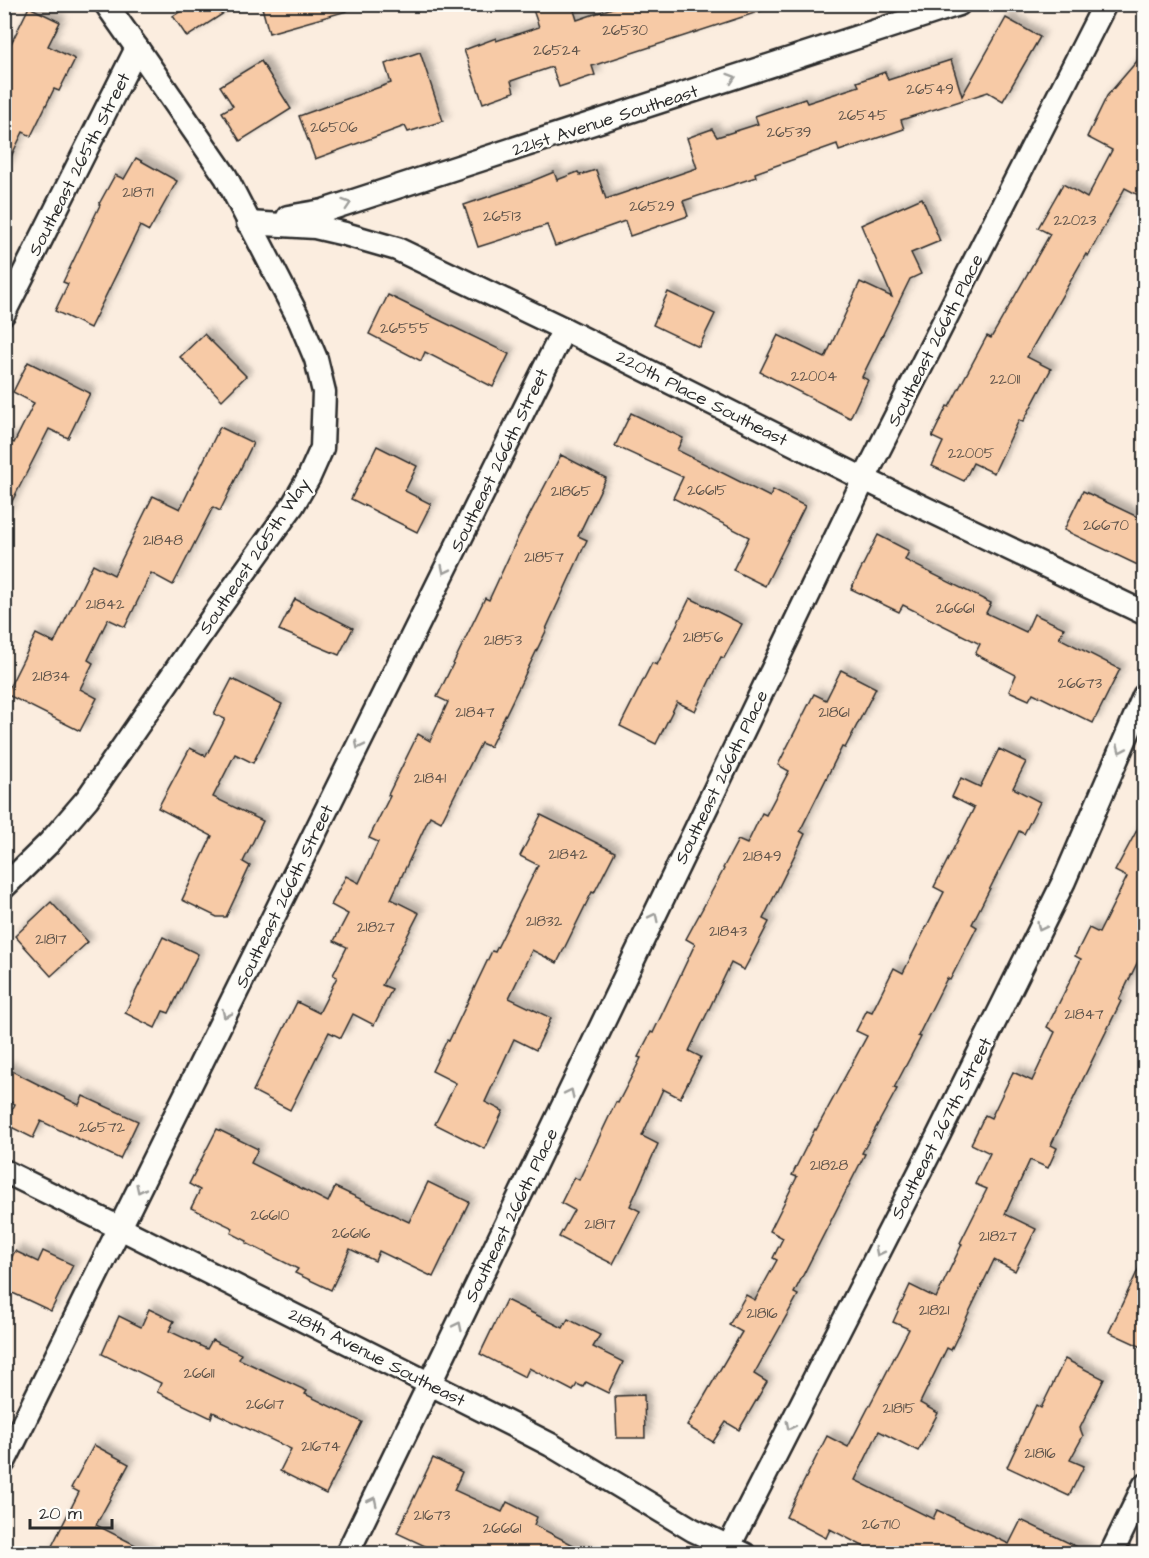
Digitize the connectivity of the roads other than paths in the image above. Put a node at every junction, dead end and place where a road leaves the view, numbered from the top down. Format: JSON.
{"nodes":[{"id":1,"x":106,"y":4,"type":"edge"},
{"id":2,"x":959,"y":4,"type":"edge"},
{"id":3,"x":1105,"y":4,"type":"edge"},
{"id":4,"x":137,"y":48,"type":"junction"},
{"id":5,"x":248,"y":223,"type":"junction"},
{"id":6,"x":4,"y":313,"type":"edge"},
{"id":7,"x":564,"y":329,"type":"junction"},
{"id":8,"x":864,"y":479,"type":"junction"},
{"id":9,"x":1144,"y":614,"type":"edge"},
{"id":10,"x":1144,"y":696,"type":"edge"},
{"id":11,"x":4,"y":887,"type":"edge"},
{"id":12,"x":4,"y":1171,"type":"edge"},
{"id":13,"x":120,"y":1228,"type":"junction"},
{"id":14,"x":430,"y":1383,"type":"junction"},
{"id":15,"x":4,"y":1462,"type":"edge"},
{"id":16,"x":1144,"y":1486,"type":"edge"},
{"id":17,"x":732,"y":1551,"type":"edge"},
{"id":18,"x":347,"y":1554,"type":"edge"},
{"id":19,"x":1111,"y":1554,"type":"edge"}],
"edges":[{"from":1,"to":4,"type":"street","name":"Southeast 265th Way"},
{"from":5,"to":2,"type":"street","name":"221st Avenue Southeast","one_way":true},
{"from":3,"to":8,"type":"street","name":"Southeast 266th Place"},
{"from":4,"to":5,"type":"street","name":"Southeast 265th Way"},
{"from":4,"to":6,"type":"street","name":"Southeast 265th Street"},
{"from":5,"to":7,"type":"street","name":"220th Place Southeast"},
{"from":5,"to":11,"type":"street","name":"Southeast 265th Way"},
{"from":7,"to":8,"type":"street","name":"220th Place Southeast"},
{"from":7,"to":13,"type":"street","name":"Southeast 266th Street","one_way":true},
{"from":8,"to":9,"type":"street","name":"220th Place Southeast"},
{"from":14,"to":8,"type":"street","name":"Southeast 266th Place","one_way":true},
{"from":10,"to":17,"type":"street","name":"Southeast 267th Street","one_way":true},
{"from":12,"to":13,"type":"street","name":"218th Avenue Southeast"},
{"from":13,"to":14,"type":"street","name":"218th Avenue Southeast"},
{"from":13,"to":15,"type":"street","name":"Southeast 266th Street"},
{"from":14,"to":17,"type":"street","name":"218th Avenue Southeast"},
{"from":18,"to":14,"type":"street","name":"Southeast 266th Place","one_way":true},
{"from":16,"to":19,"type":"street"}]}
